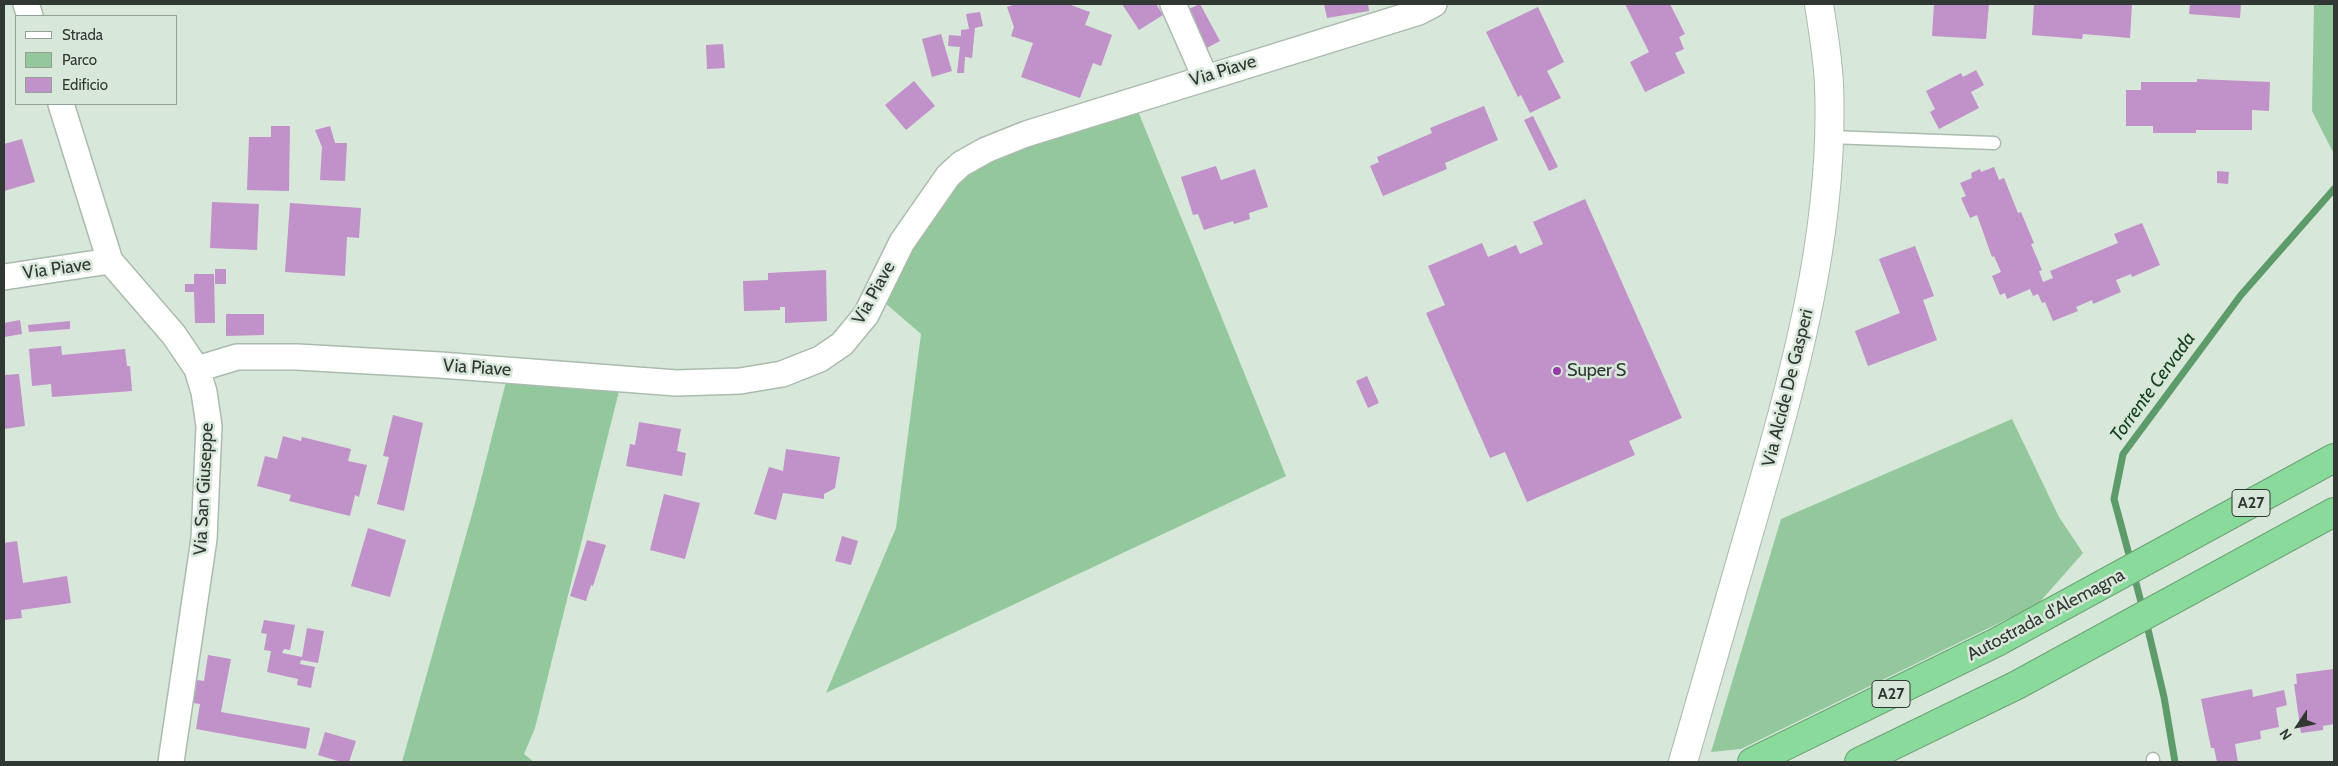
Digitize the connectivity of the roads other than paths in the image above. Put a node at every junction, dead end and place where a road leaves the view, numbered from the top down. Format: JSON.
{"nodes":[{"id":1,"x":1173,"y":4,"type":"edge"},
{"id":2,"x":1434,"y":4,"type":"edge"},
{"id":3,"x":1819,"y":4,"type":"edge"},
{"id":4,"x":1205,"y":77,"type":"junction"},
{"id":5,"x":61,"y":105,"type":"edge"},
{"id":6,"x":1828,"y":137,"type":"junction"},
{"id":7,"x":1994,"y":143,"type":"dead end"},
{"id":8,"x":110,"y":261,"type":"junction"},
{"id":9,"x":4,"y":277,"type":"edge"},
{"id":10,"x":197,"y":369,"type":"junction"},
{"id":11,"x":2334,"y":458,"type":"edge"},
{"id":12,"x":2334,"y":512,"type":"edge"},
{"id":13,"x":171,"y":762,"type":"edge"},
{"id":14,"x":1683,"y":762,"type":"edge"},
{"id":15,"x":1752,"y":762,"type":"edge"},
{"id":16,"x":1859,"y":762,"type":"edge"}],
"edges":[{"from":1,"to":4,"type":"street"},
{"from":2,"to":4,"type":"street","name":"Via Piave"},
{"from":3,"to":6,"type":"street","name":"Via Alcide De Gasperi"},
{"from":4,"to":10,"type":"street","name":"Via Piave"},
{"from":5,"to":8,"type":"street","name":"Via San Giuseppe"},
{"from":6,"to":7,"type":"lane"},
{"from":6,"to":14,"type":"street","name":"Via Alcide De Gasperi"},
{"from":8,"to":9,"type":"street","name":"Via Piave"},
{"from":8,"to":10,"type":"street","name":"Via San Giuseppe"},
{"from":10,"to":13,"type":"street","name":"Via San Giuseppe"},
{"from":11,"to":15,"type":"highway","name":"Autostrada d'Alemagna","number":"A27"},
{"from":12,"to":16,"type":"highway"}]}
